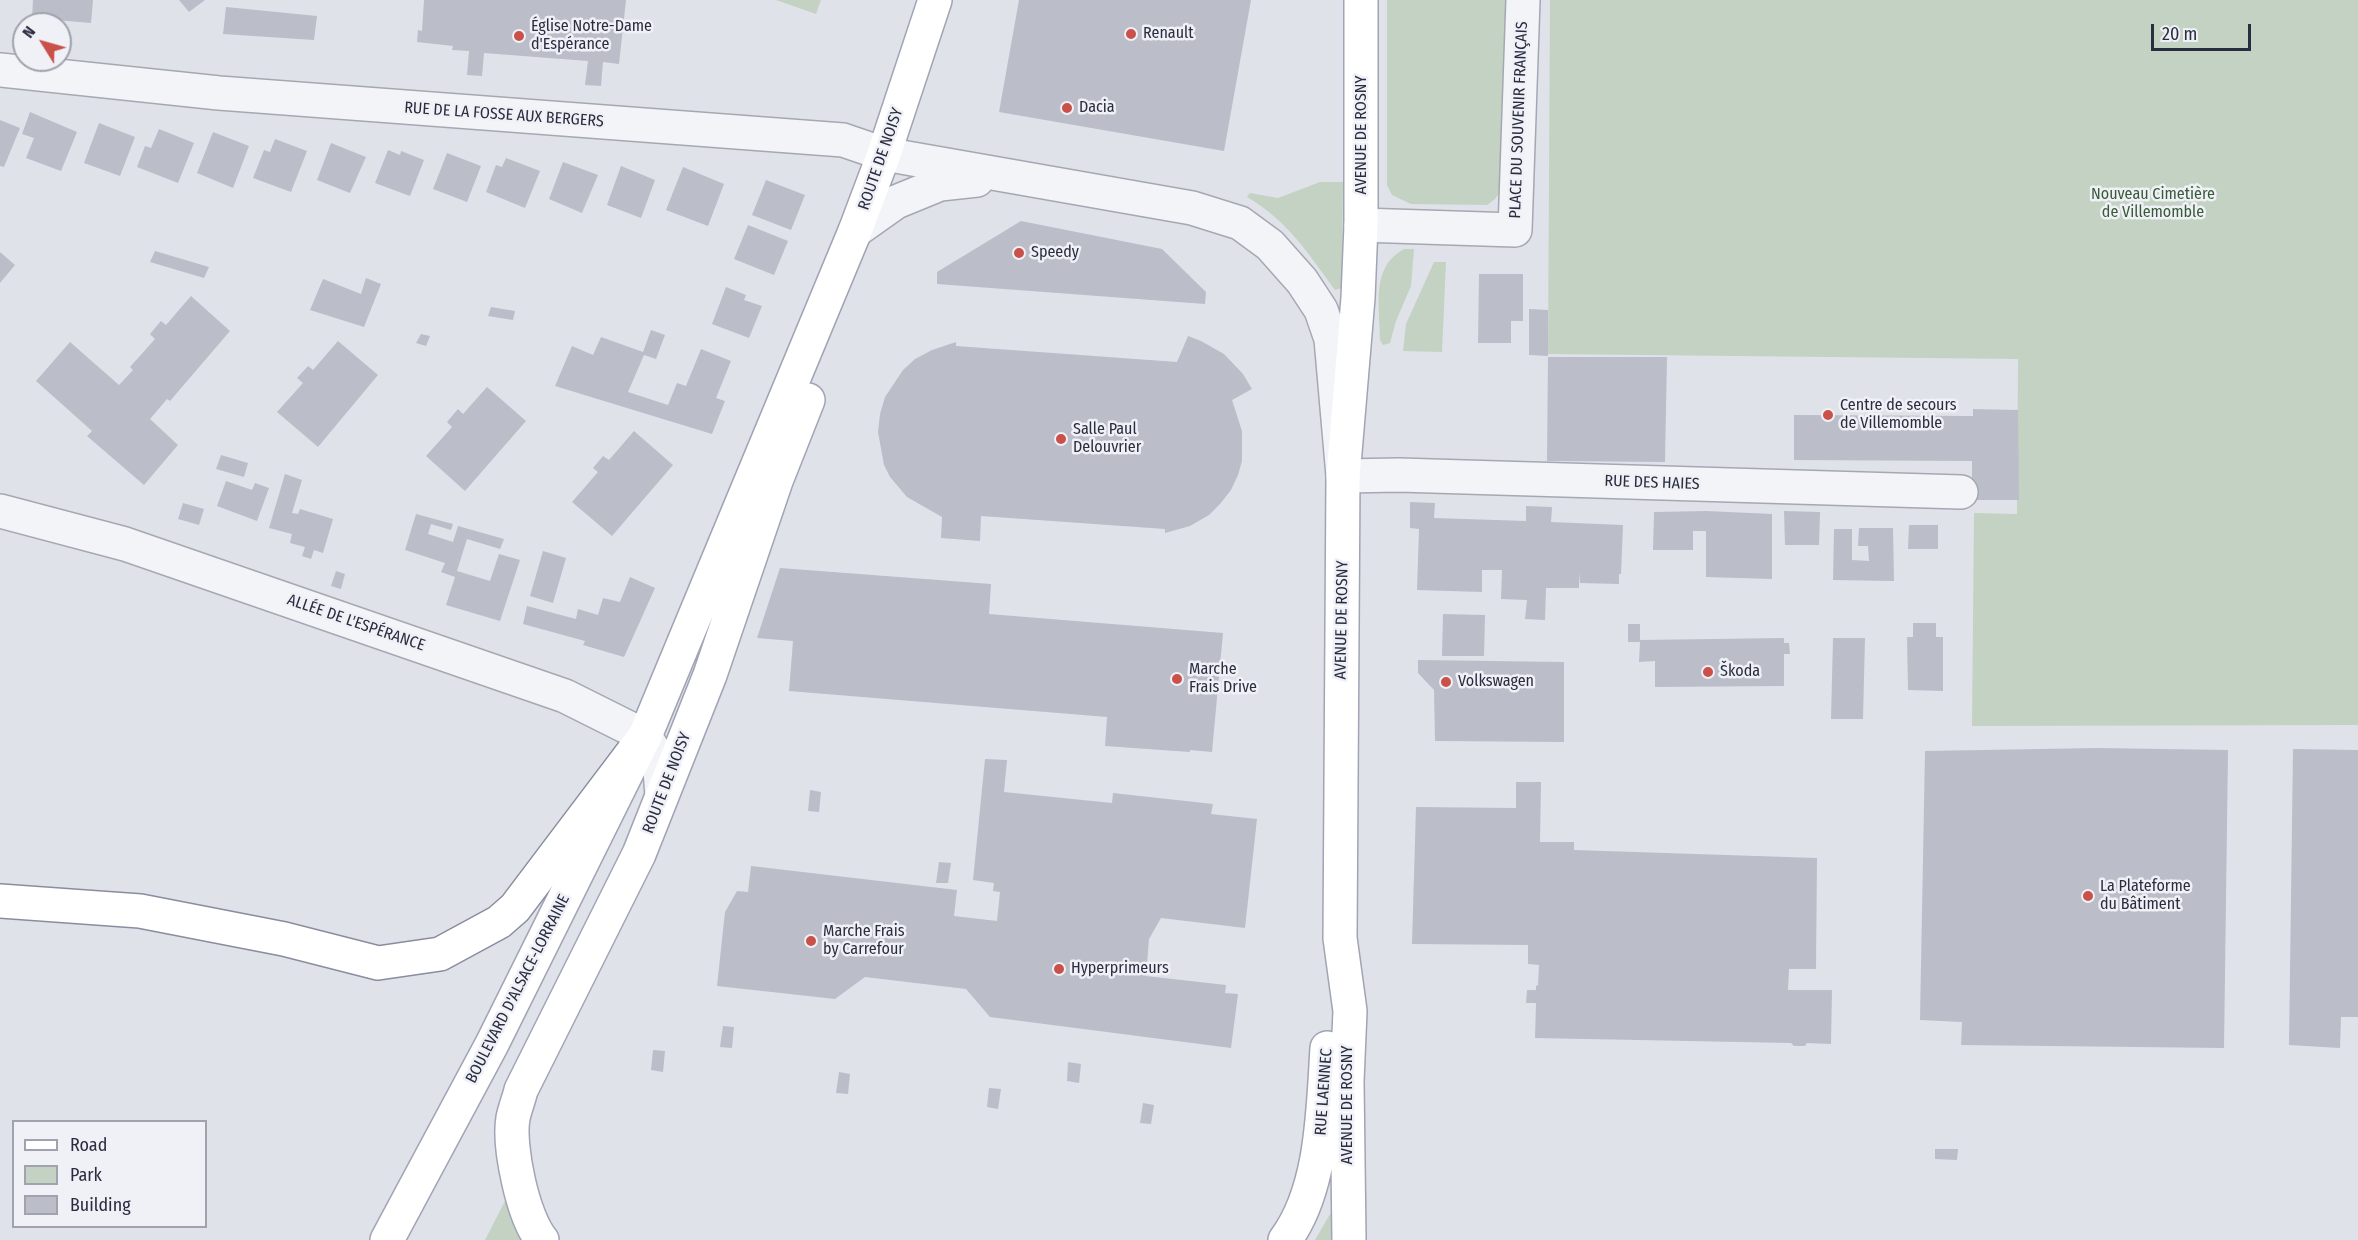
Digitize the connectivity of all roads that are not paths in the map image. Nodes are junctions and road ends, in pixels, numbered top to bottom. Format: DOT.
graph roads {
  1 [pos="935,0"];
  2 [pos="1361,0"];
  3 [pos="1523,0"];
  4 [pos="0,70"];
  5 [pos="884,154"];
  6 [pos="1005,176"];
  7 [pos="1361,225"];
  8 [pos="855,231"];
  9 [pos="819,315"];
  10 [pos="1343,476"];
  11 [pos="1961,492"];
  12 [pos="0,511"];
  13 [pos="645,736"];
  14 [pos="662,795"];
  15 [pos="0,901"];
  16 [pos="1340,938"];
  17 [pos="387,1240"];
  18 [pos="542,1240"];
  19 [pos="1285,1240"];
  20 [pos="1349,1240"];
  1 -- 5 [label="main road, ROUTE DE NOISY"];
  2 -- 7 [label="main road, AVENUE DE ROSNY"];
  3 -- 7 [label="street, PLACE DU SOUVENIR FRANÇAIS"];
  4 -- 5 [label="street, RUE DE LA FOSSE AUX BERGERS"];
  5 -- 6 [label="street, RUE DE LA FOSSE AUX BERGERS"];
  5 -- 8 [label="main road, ROUTE DE NOISY"];
  6 -- 8 [label="street, RUE DE LA FOSSE AUX BERGERS"];
  6 -- 10 [label="street, RUE DE LA FOSSE AUX BERGERS"];
  7 -- 10 [label="main road, AVENUE DE ROSNY"];
  8 -- 9 [label="main road, ROUTE DE NOISY"];
  9 -- 13 [label="main road, ROUTE DE NOISY"];
  9 -- 14 [label="main road, ROUTE DE NOISY"];
  10 -- 11 [label="street, RUE DES HAIES"];
  10 -- 16 [label="main road, AVENUE DE ROSNY"];
  12 -- 13 [label="street, ALLÉE DE L'ESPÉRANCE"];
  13 -- 14 [label="street"];
  13 -- 15 [label="main road"];
  13 -- 17 [label="main road, BOULEVARD D'ALSACE-LORRAINE"];
  14 -- 18 [label="main road, ROUTE DE NOISY"];
  16 -- 19 [label="main road, RUE LAENNEC"];
  16 -- 20 [label="main road, AVENUE DE ROSNY"];
}
